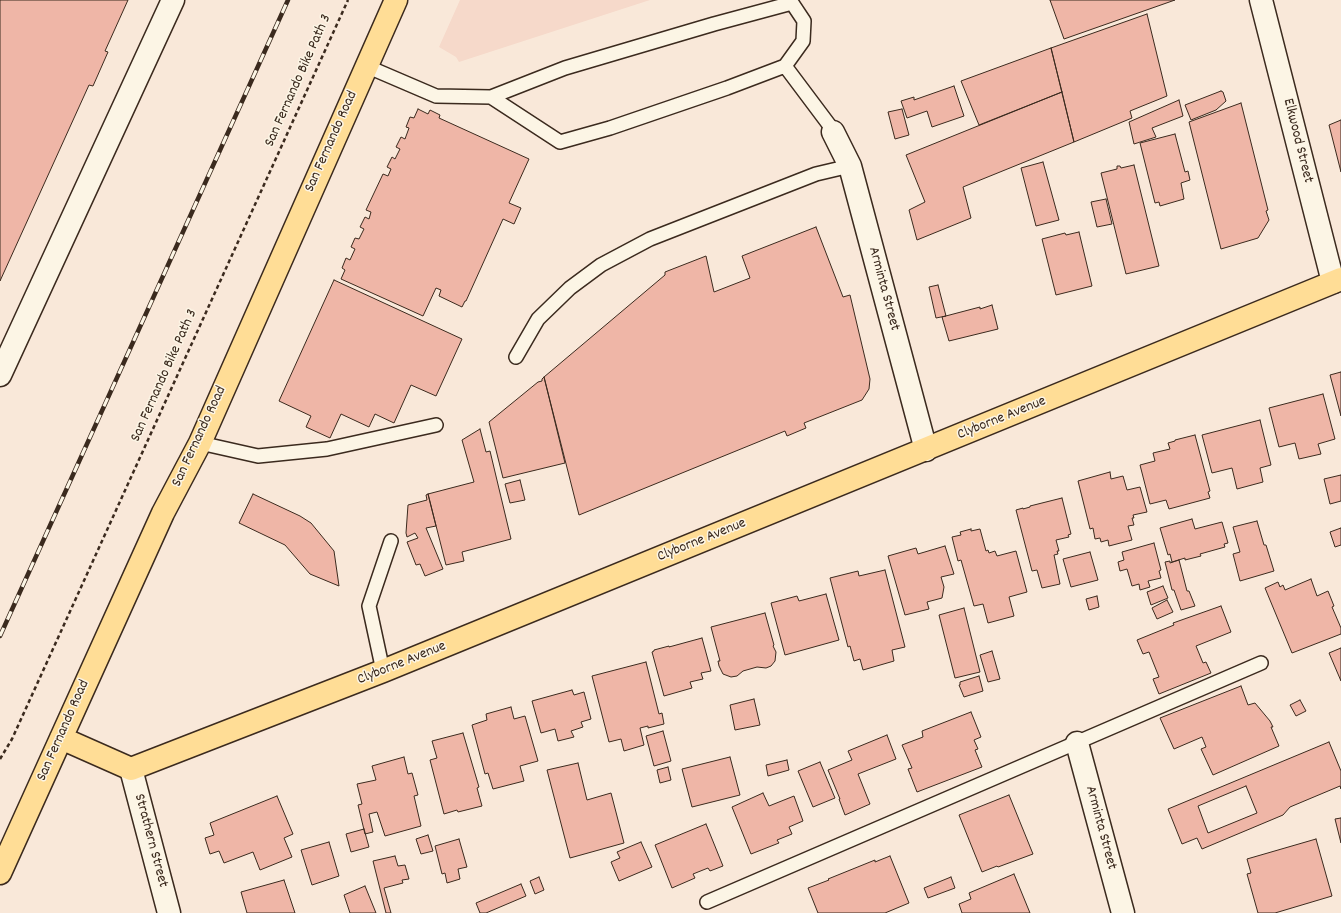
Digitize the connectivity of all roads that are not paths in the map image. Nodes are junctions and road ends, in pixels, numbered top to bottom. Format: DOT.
graph roads {
  1 [pos="172,0"];
  2 [pos="396,0"];
  3 [pos="1261,0"];
  4 [pos="366,66"];
  5 [pos="785,66"];
  6 [pos="491,97"];
  7 [pos="833,132"];
  8 [pos="850,166"];
  9 [pos="1337,281"];
  10 [pos="516,357"];
  11 [pos="0,375"];
  12 [pos="436,425"];
  13 [pos="200,443"];
  14 [pos="926,450"];
  15 [pos="391,541"];
  16 [pos="1261,663"];
  17 [pos="383,672"];
  18 [pos="61,738"];
  19 [pos="1077,743"];
  20 [pos="131,769"];
  21 [pos="0,872"];
  22 [pos="707,902"];
  23 [pos="169,913"];
  24 [pos="1123,913"];
  1 -- 11 [label="street"];
  2 -- 4 [label="main road, San Fernando Road"];
  3 -- 9 [label="street, Elkwood Street"];
  4 -- 6 [label="lane"];
  4 -- 13 [label="main road, San Fernando Road"];
  5 -- 6 [label="lane"];
  5 -- 6 [label="lane"];
  5 -- 7 [label="lane"];
  7 -- 8 [label="street, Arminta Street"];
  8 -- 10 [label="lane"];
  8 -- 14 [label="street, Arminta Street"];
  9 -- 14 [label="main road, Clyborne Avenue"];
  12 -- 13 [label="lane"];
  13 -- 18 [label="main road, San Fernando Road"];
  14 -- 17 [label="main road, Clyborne Avenue"];
  15 -- 17 [label="lane"];
  16 -- 19 [label="lane"];
  17 -- 20 [label="main road, Clyborne Avenue"];
  18 -- 20 [label="main road"];
  18 -- 21 [label="main road, San Fernando Road"];
  19 -- 22 [label="lane"];
  19 -- 24 [label="street, Arminta Street"];
  20 -- 23 [label="street, Strathern Street"];
}
